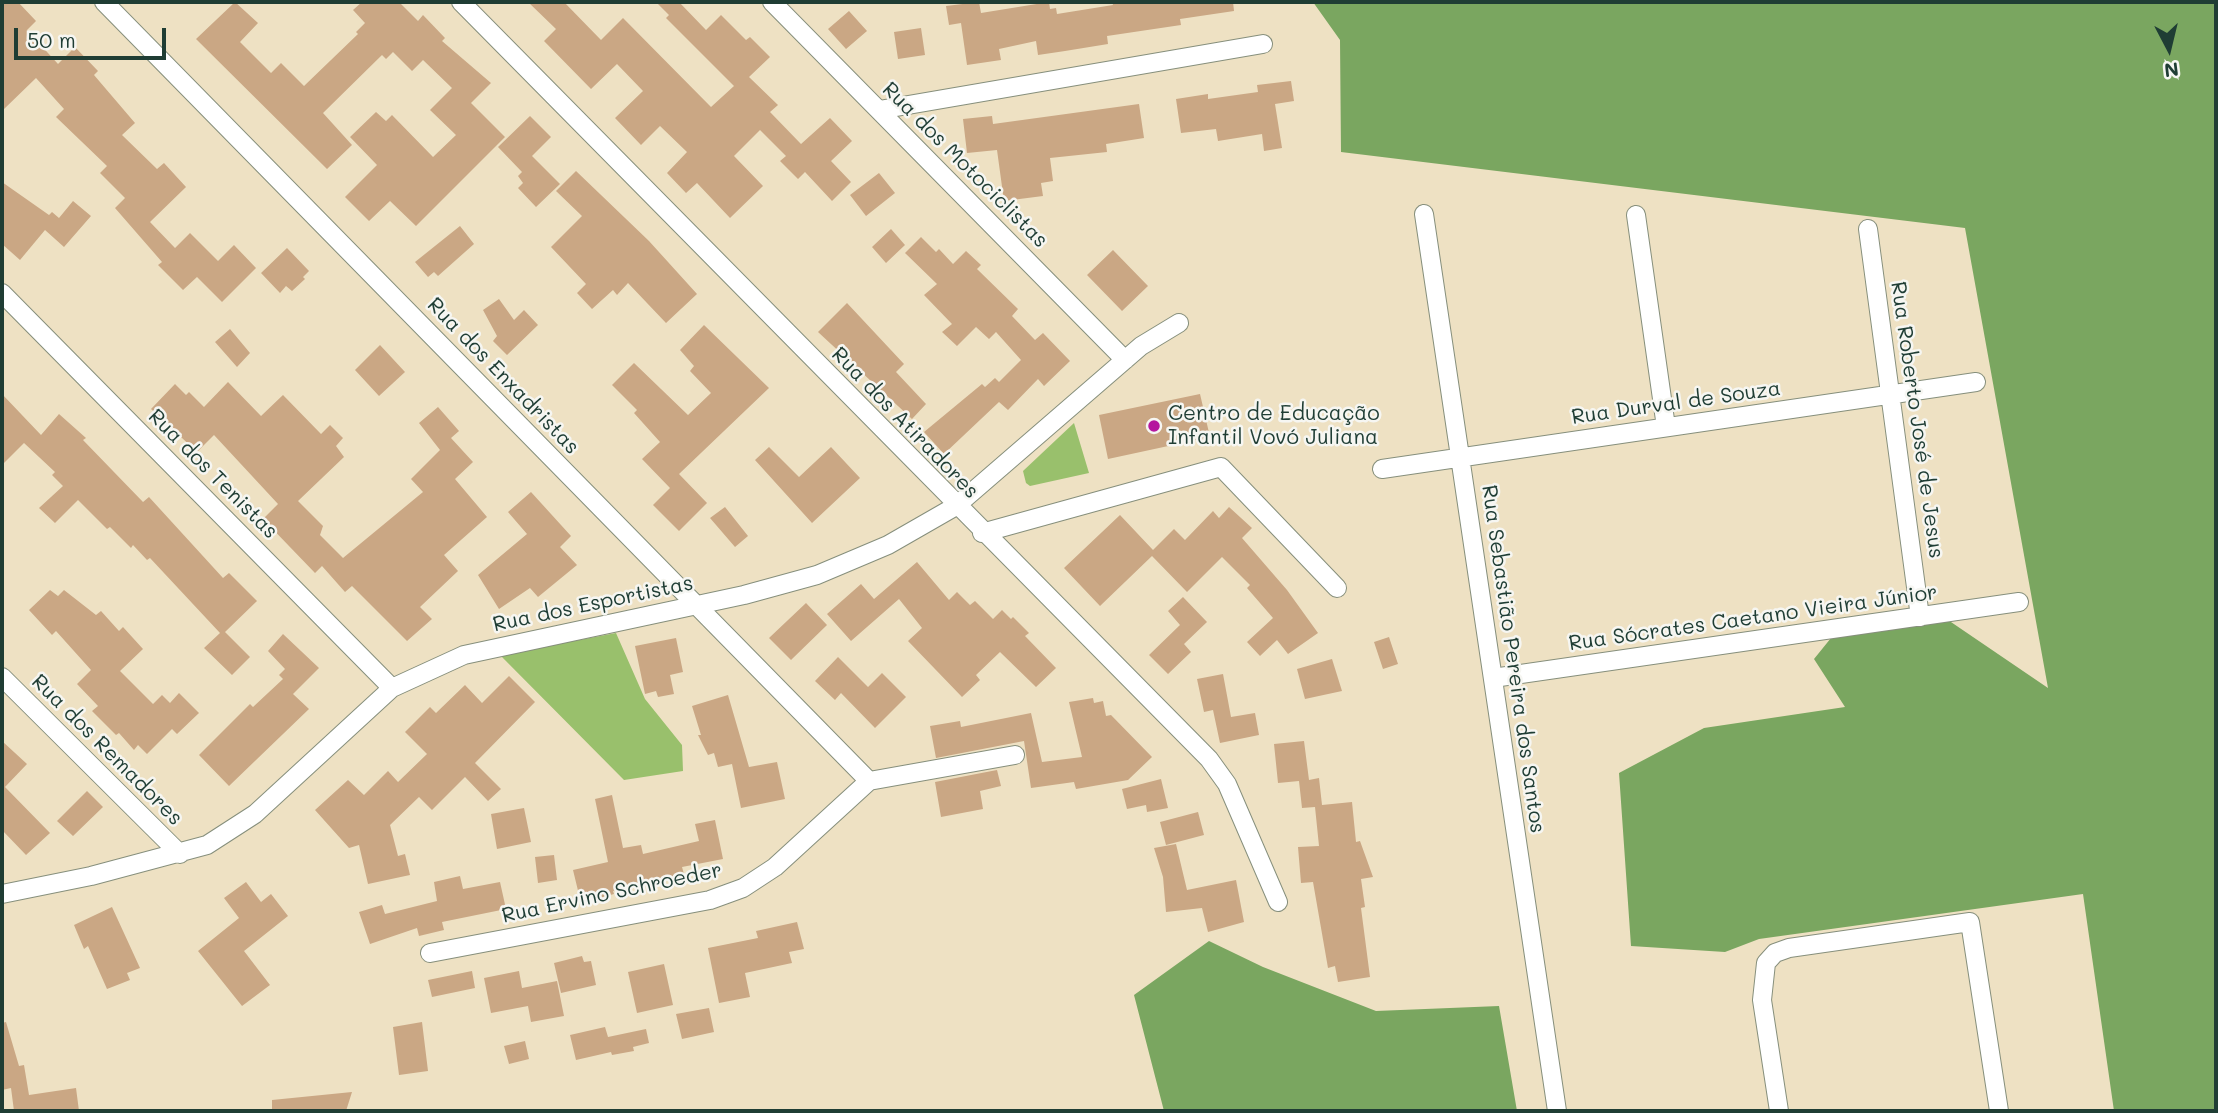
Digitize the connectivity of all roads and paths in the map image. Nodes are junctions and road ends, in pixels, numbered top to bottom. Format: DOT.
graph roads {
  1 [pos="461,2"];
  2 [pos="772,2"];
  3 [pos="112,5"];
  4 [pos="1263,44"];
  5 [pos="879,110"];
  6 [pos="1424,214"];
  7 [pos="1636,215"];
  8 [pos="1868,229"];
  9 [pos="2,293"];
  10 [pos="1179,323"];
  11 [pos="1125,360"];
  12 [pos="1976,382"];
  13 [pos="1891,394"];
  14 [pos="1666,427"];
  15 [pos="1460,457"];
  16 [pos="1382,469"];
  17 [pos="956,506"];
  18 [pos="982,533"];
  19 [pos="1337,588"];
  20 [pos="2019,602"];
  21 [pos="697,606"];
  22 [pos="1920,617"];
  23 [pos="2,677"];
  24 [pos="1493,678"];
  25 [pos="392,688"];
  26 [pos="1015,755"];
  27 [pos="869,781"];
  28 [pos="180,854"];
  29 [pos="2,894"];
  30 [pos="1278,902"];
  31 [pos="430,953"];
  32 [pos="1557,1111"];
  33 [pos="1779,1111"];
  34 [pos="1999,1111"];
  1 -- 17 [label="street, Rua dos Atiradores"];
  2 -- 5 [label="street, Rua dos Motociclistas"];
  3 -- 21 [label="street, Rua dos Enxadristas"];
  4 -- 5 [label="street"];
  5 -- 11 [label="street, Rua dos Motociclistas"];
  6 -- 15 [label="street, Rua Sebastião Pereira dos Santos"];
  7 -- 14 [label="street"];
  8 -- 13 [label="street, Rua Roberto José de Jesus"];
  9 -- 25 [label="street, Rua dos Tenistas"];
  10 -- 11 [label="street, Rua dos Esportistas"];
  11 -- 17 [label="street, Rua dos Esportistas"];
  12 -- 13 [label="street, Rua Durval de Souza"];
  13 -- 14 [label="street, Rua Durval de Souza"];
  13 -- 22 [label="street, Rua Roberto José de Jesus"];
  14 -- 15 [label="street, Rua Durval de Souza"];
  15 -- 16 [label="street, Rua Durval de Souza"];
  15 -- 24 [label="street, Rua Sebastião Pereira dos Santos"];
  17 -- 18 [label="street, Rua dos Atiradores"];
  17 -- 21 [label="street, Rua dos Esportistas"];
  18 -- 19 [label="street"];
  18 -- 30 [label="street, Rua dos Atiradores"];
  20 -- 22 [label="street, Rua Sócrates Caetano Vieira Júnior"];
  21 -- 25 [label="street, Rua dos Esportistas"];
  21 -- 27 [label="street, Rua dos Enxadristas"];
  22 -- 24 [label="street, Rua Sócrates Caetano Vieira Júnior"];
  23 -- 28 [label="street, Rua dos Remadores"];
  24 -- 32 [label="street, Rua Sebastião Pereira dos Santos"];
  25 -- 28 [label="street, Rua dos Esportistas"];
  26 -- 27 [label="street"];
  27 -- 31 [label="street, Rua Ervino Schroeder"];
  28 -- 29 [label="street, Rua dos Esportistas"];
  33 -- 34 [label="street"];
}
